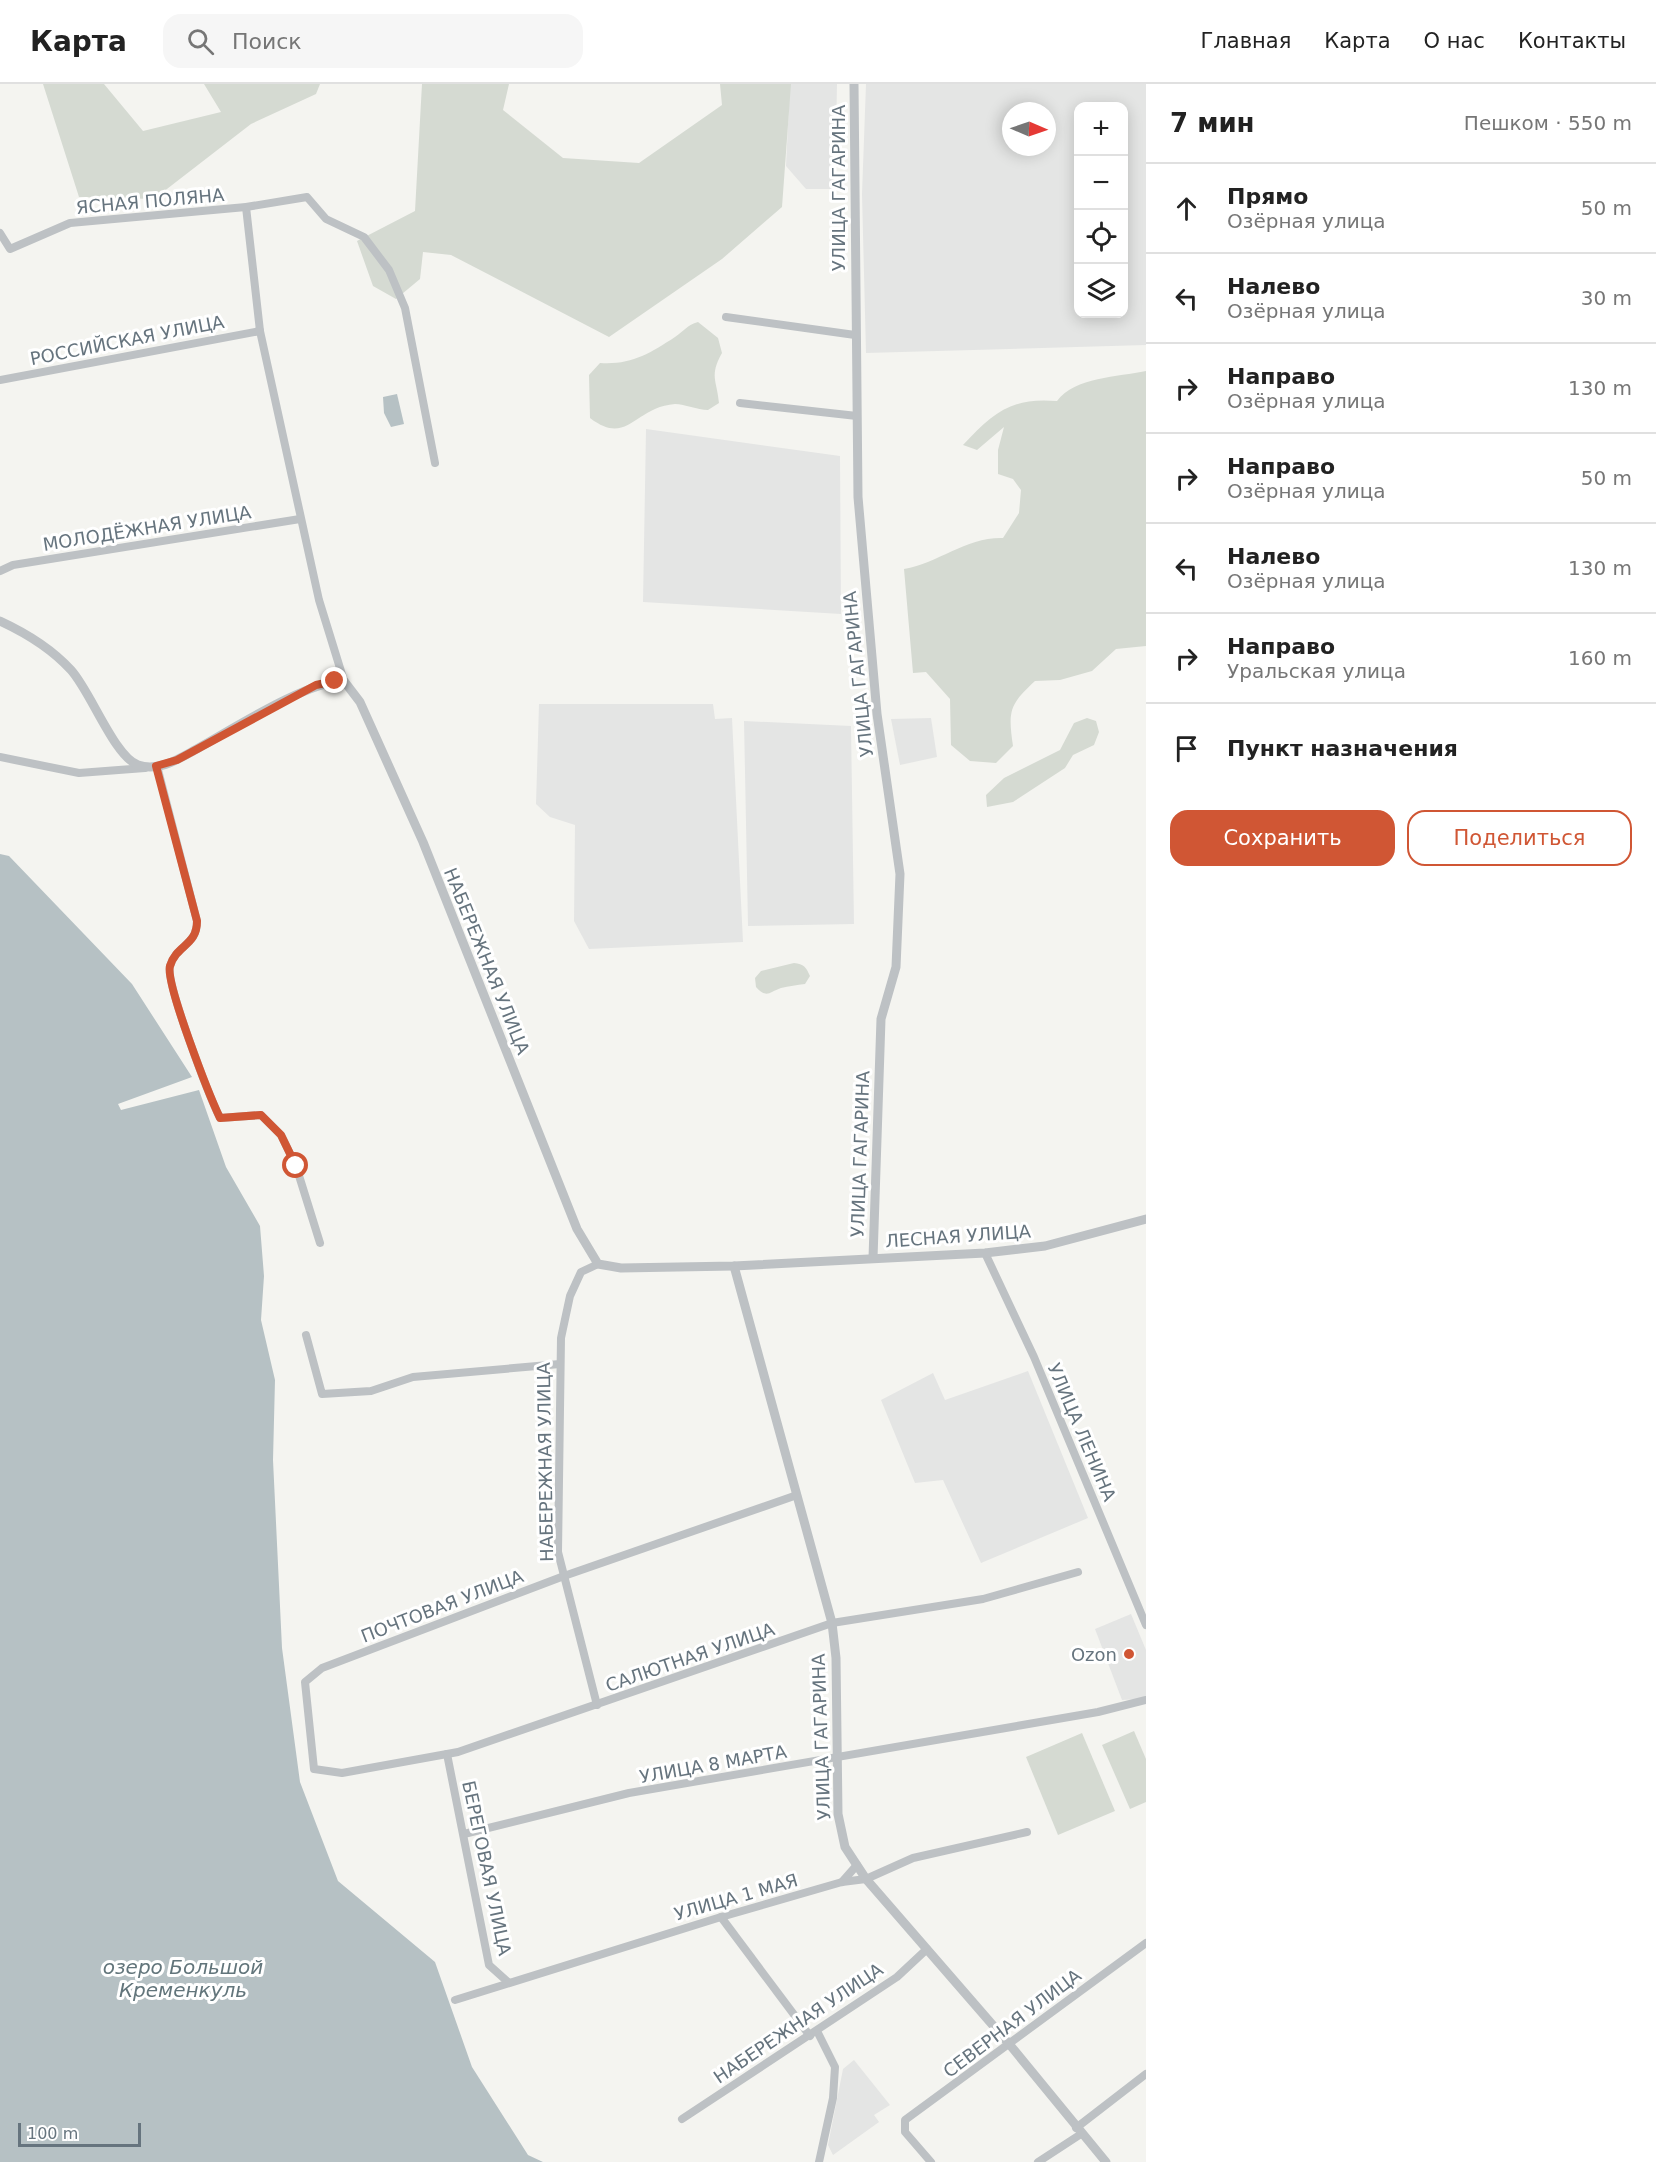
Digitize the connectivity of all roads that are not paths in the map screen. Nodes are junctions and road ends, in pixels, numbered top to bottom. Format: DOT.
graph roads {
  1 [pos="854,84"];
  2 [pos="246,207"];
  3 [pos="0,233"];
  4 [pos="726,317"];
  5 [pos="260,330"];
  6 [pos="855,335"];
  7 [pos="0,380"];
  8 [pos="740,402"];
  9 [pos="857,416"];
  10 [pos="435,463"];
  11 [pos="300,519"];
  12 [pos="0,572"];
  13 [pos="0,621"];
  14 [pos="340,681"];
  15 [pos="0,758"];
  16 [pos="153,767"];
  17 [pos="1146,1219"];
  18 [pos="320,1243"];
  19 [pos="986,1253"];
  20 [pos="873,1258"];
  21 [pos="598,1264"];
  22 [pos="734,1266"];
  23 [pos="306,1335"];
  24 [pos="560,1364"];
  25 [pos="797,1495"];
  26 [pos="1078,1572"];
  27 [pos="564,1576"];
  28 [pos="832,1623"];
  29 [pos="1146,1625"];
  30 [pos="1146,1700"];
  31 [pos="597,1705"];
  32 [pos="447,1754"];
  33 [pos="837,1757"];
  34 [pos="314,1769"];
  35 [pos="1027,1832"];
  36 [pos="464,1834"];
  37 [pos="857,1865"];
  38 [pos="866,1879"];
  39 [pos="842,1882"];
  40 [pos="722,1917"];
  41 [pos="1146,1943"];
  42 [pos="927,1949"];
  43 [pos="508,1982"];
  44 [pos="455,2000"];
  45 [pos="817,2031"];
  46 [pos="810,2036"];
  47 [pos="1010,2045"];
  48 [pos="1146,2074"];
  49 [pos="682,2119"];
  50 [pos="1078,2131"];
  51 [pos="819,2162"];
  52 [pos="931,2162"];
  53 [pos="1038,2162"];
  54 [pos="1106,2162"];
  1 -- 6 [label="street, УЛИЦА ГАГАРИНА"];
  2 -- 3 [label="street, ЯСНАЯ ПОЛЯНА"];
  2 -- 5 [label="street"];
  2 -- 10 [label="street"];
  4 -- 6 [label="street"];
  5 -- 7 [label="street, РОССИЙСКАЯ УЛИЦА"];
  5 -- 11 [label="street"];
  6 -- 9 [label="street, УЛИЦА ГАГАРИНА"];
  8 -- 9 [label="street"];
  9 -- 20 [label="street, УЛИЦА ГАГАРИНА"];
  11 -- 12 [label="street, МОЛОДЁЖНАЯ УЛИЦА"];
  11 -- 14 [label="street"];
  13 -- 16 [label="street"];
  14 -- 16 [label="street"];
  14 -- 21 [label="street, НАБЕРЕЖНАЯ УЛИЦА"];
  15 -- 16 [label="street"];
  16 -- 18 [label="street"];
  17 -- 19 [label="street, ЛЕСНАЯ УЛИЦА"];
  19 -- 20 [label="street, ЛЕСНАЯ УЛИЦА"];
  19 -- 29 [label="street, УЛИЦА ЛЕНИНА"];
  20 -- 22 [label="street, ЛЕСНАЯ УЛИЦА"];
  21 -- 22 [label="street"];
  21 -- 24 [label="street, НАБЕРЕЖНАЯ УЛИЦА"];
  22 -- 25 [label="street, УЛИЦА ГАГАРИНА"];
  23 -- 24 [label="street"];
  24 -- 27 [label="street, НАБЕРЕЖНАЯ УЛИЦА"];
  25 -- 27 [label="street, ПОЧТОВАЯ УЛИЦА"];
  25 -- 28 [label="street, УЛИЦА ГАГАРИНА"];
  26 -- 28 [label="street, САЛЮТНАЯ УЛИЦА"];
  27 -- 31 [label="street, НАБЕРЕЖНАЯ УЛИЦА"];
  27 -- 34 [label="street, ПОЧТОВАЯ УЛИЦА"];
  28 -- 31 [label="street, САЛЮТНАЯ УЛИЦА"];
  28 -- 33 [label="street, УЛИЦА ГАГАРИНА"];
  30 -- 33 [label="street, УЛИЦА 8 МАРТА"];
  31 -- 32 [label="street, САЛЮТНАЯ УЛИЦА"];
  32 -- 34 [label="street, САЛЮТНАЯ УЛИЦА"];
  32 -- 36 [label="street, БЕРЕГОВАЯ УЛИЦА"];
  33 -- 36 [label="street, УЛИЦА 8 МАРТА"];
  33 -- 37 [label="street, УЛИЦА ГАГАРИНА"];
  35 -- 38 [label="street, УЛИЦА 1 МАЯ"];
  36 -- 43 [label="street, БЕРЕГОВАЯ УЛИЦА"];
  37 -- 38 [label="street, УЛИЦА ГАГАРИНА"];
  37 -- 39 [label="street"];
  38 -- 39 [label="street, УЛИЦА 1 МАЯ"];
  38 -- 42 [label="street, УЛИЦА ГАГАРИНА"];
  39 -- 40 [label="street, УЛИЦА 1 МАЯ"];
  40 -- 43 [label="street, УЛИЦА 1 МАЯ"];
  40 -- 46 [label="street"];
  41 -- 47 [label="street, СЕВЕРНАЯ УЛИЦА"];
  42 -- 45 [label="street, НАБЕРЕЖНАЯ УЛИЦА"];
  42 -- 47 [label="street, УЛИЦА ГАГАРИНА"];
  43 -- 44 [label="street, УЛИЦА 1 МАЯ"];
  45 -- 46 [label="street, НАБЕРЕЖНАЯ УЛИЦА"];
  45 -- 51 [label="street"];
  46 -- 49 [label="street, НАБЕРЕЖНАЯ УЛИЦА"];
  47 -- 50 [label="street, УЛИЦА ГАГАРИНА"];
  47 -- 52 [label="street, СЕВЕРНАЯ УЛИЦА"];
  48 -- 50 [label="street"];
  50 -- 53 [label="street"];
  50 -- 54 [label="street, УЛИЦА ГАГАРИНА"];
}
